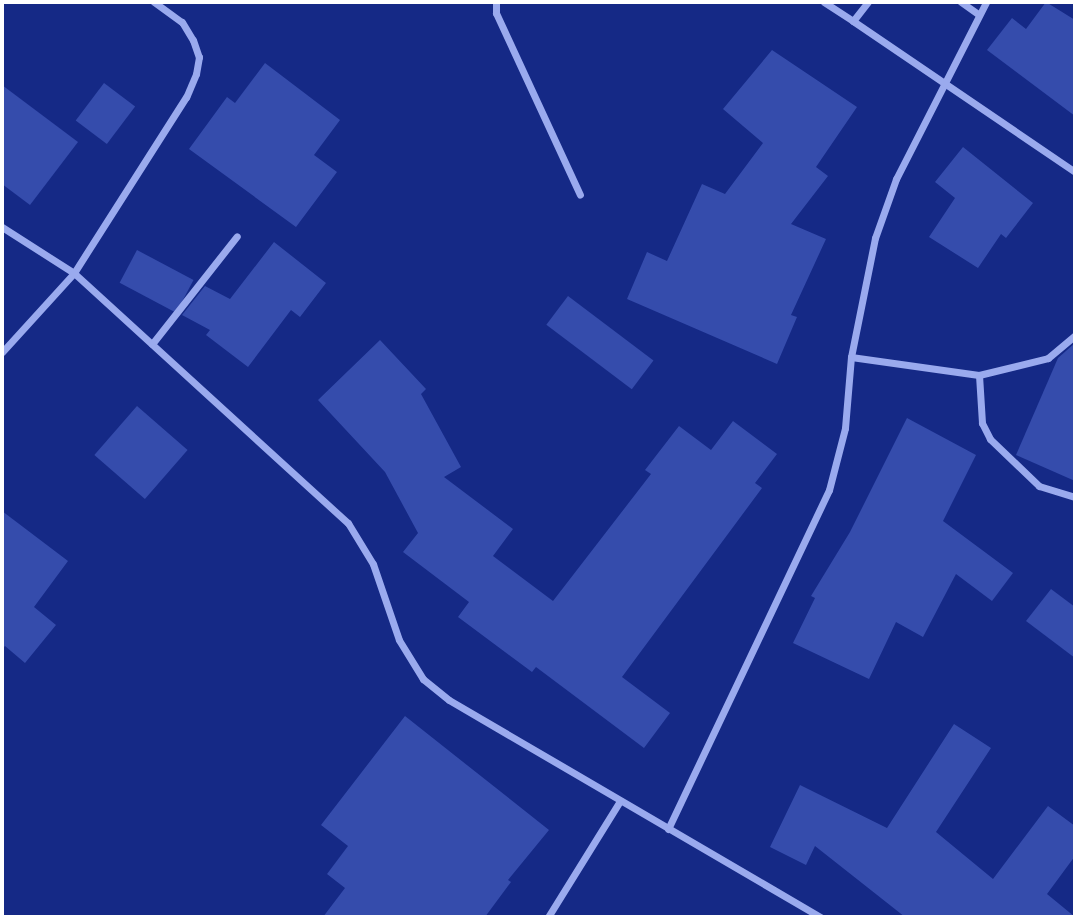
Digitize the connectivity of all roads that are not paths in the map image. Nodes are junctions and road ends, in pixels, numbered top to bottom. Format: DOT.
graph roads {
  1 [pos="155,2"];
  2 [pos="496,2"];
  3 [pos="824,2"];
  4 [pos="868,2"];
  5 [pos="961,2"];
  6 [pos="986,2"];
  7 [pos="978,14"];
  8 [pos="853,21"];
  9 [pos="945,86"];
  10 [pos="1075,172"];
  11 [pos="580,195"];
  12 [pos="2,227"];
  13 [pos="237,236"];
  14 [pos="74,273"];
  15 [pos="1075,335"];
  16 [pos="152,344"];
  17 [pos="2,352"];
  18 [pos="851,356"];
  19 [pos="979,375"];
  20 [pos="1075,497"];
  21 [pos="620,802"];
  22 [pos="668,829"];
  23 [pos="548,917"];
  24 [pos="821,917"];
  1 -- 14 [label="street"];
  2 -- 11 [label="street"];
  3 -- 8 [label="street"];
  4 -- 8 [label="street"];
  5 -- 7 [label="street"];
  6 -- 7 [label="street"];
  7 -- 9 [label="street"];
  8 -- 9 [label="street"];
  9 -- 10 [label="street"];
  9 -- 18 [label="street"];
  12 -- 14 [label="street"];
  13 -- 16 [label="street"];
  14 -- 16 [label="street"];
  14 -- 17 [label="street"];
  15 -- 19 [label="street"];
  16 -- 21 [label="street"];
  18 -- 19 [label="street"];
  18 -- 22 [label="street"];
  19 -- 20 [label="street"];
  21 -- 22 [label="street"];
  21 -- 23 [label="street"];
  22 -- 24 [label="street"];
}
